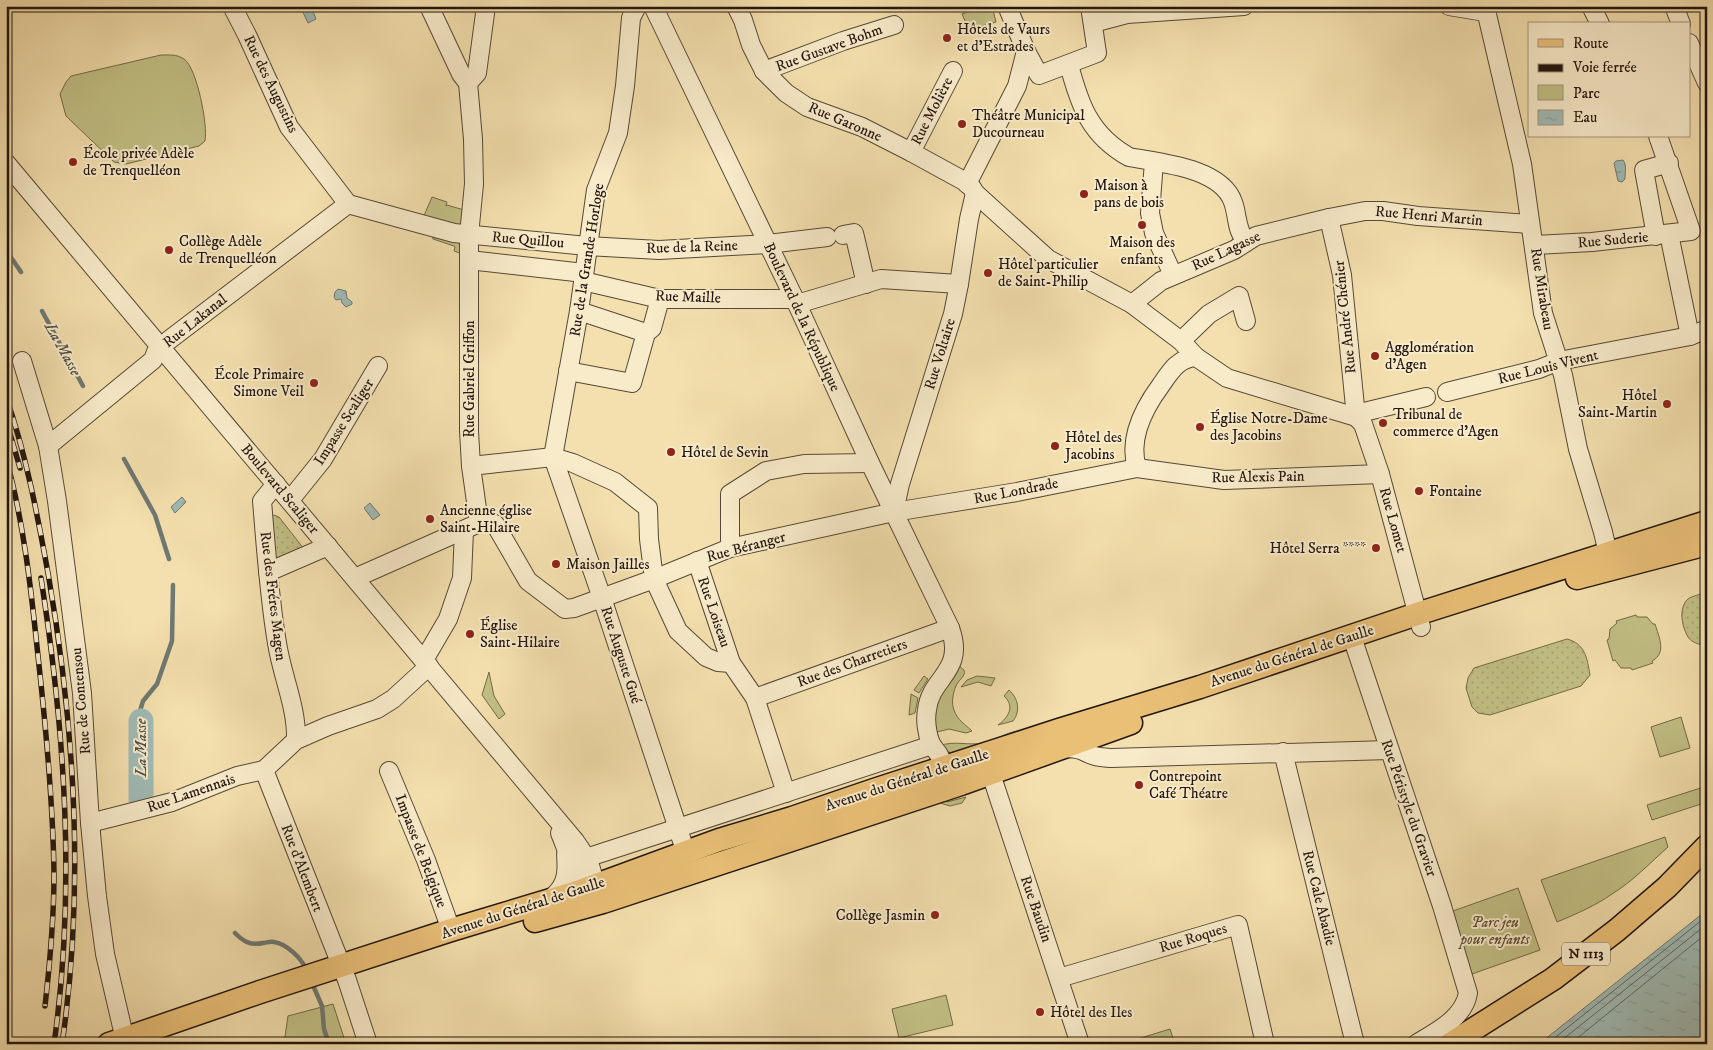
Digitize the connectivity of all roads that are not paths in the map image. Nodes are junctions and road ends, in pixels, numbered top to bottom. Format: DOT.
graph roads {
  1 [pos="232,6"];
  2 [pos="429,6"];
  3 [pos="486,6"];
  4 [pos="637,6"];
  5 [pos="653,6"];
  6 [pos="736,6"];
  7 [pos="1007,6"];
  8 [pos="1244,6"];
  9 [pos="1449,6"];
  10 [pos="1591,6"];
  11 [pos="1674,6"];
  12 [pos="1225,7"];
  13 [pos="1172,9"];
  14 [pos="1485,9"];
  15 [pos="1091,14"];
  16 [pos="1599,22"];
  17 [pos="1680,22"];
  18 [pos="894,25"];
  19 [pos="1690,45"];
  20 [pos="1026,51"];
  21 [pos="1069,65"];
  22 [pos="764,71"];
  23 [pos="953,71"];
  24 [pos="1039,76"];
  25 [pos="468,83"];
  26 [pos="1707,84"];
  27 [pos="1017,86"];
  28 [pos="1659,138"];
  29 [pos="912,152"];
  30 [pos="1154,162"];
  31 [pos="6,163"];
  32 [pos="1669,163"];
  33 [pos="971,188"];
  34 [pos="348,204"];
  35 [pos="1329,218"];
  36 [pos="1530,224"];
  37 [pos="469,235"];
  38 [pos="1663,235"];
  39 [pos="1247,241"];
  40 [pos="768,244"];
  41 [pos="1535,245"];
  42 [pos="587,246"];
  43 [pos="469,260"];
  44 [pos="1173,275"];
  45 [pos="583,277"];
  46 [pos="866,284"];
  47 [pos="960,284"];
  48 [pos="660,299"];
  49 [pos="796,301"];
  50 [pos="1132,304"];
  51 [pos="579,311"];
  52 [pos="1246,321"];
  53 [pos="1707,329"];
  54 [pos="646,333"];
  55 [pos="1690,336"];
  56 [pos="1181,341"];
  57 [pos="160,348"];
  58 [pos="1196,357"];
  59 [pos="22,361"];
  60 [pos="1559,361"];
  61 [pos="378,366"];
  62 [pos="568,371"];
  63 [pos="1447,392"];
  64 [pos="1426,397"];
  65 [pos="1356,417"];
  66 [pos="48,446"];
  67 [pos="553,457"];
  68 [pos="870,463"];
  69 [pos="471,466"];
  70 [pos="1137,468"];
  71 [pos="1380,474"];
  72 [pos="276,484"];
  73 [pos="290,500"];
  74 [pos="894,512"];
  75 [pos="1707,522"];
  76 [pos="471,526"];
  77 [pos="1707,544"];
  78 [pos="328,546"];
  79 [pos="730,548"];
  80 [pos="697,561"];
  81 [pos="1610,561"];
  82 [pos="268,572"];
  83 [pos="355,578"];
  84 [pos="654,579"];
  85 [pos="602,598"];
  86 [pos="1419,621"];
  87 [pos="950,628"];
  88 [pos="1353,643"];
  89 [pos="427,663"];
  90 [pos="731,663"];
  91 [pos="755,698"];
  92 [pos="296,740"];
  93 [pos="932,745"];
  94 [pos="1061,748"];
  95 [pos="1390,750"];
  96 [pos="1282,752"];
  97 [pos="991,763"];
  98 [pos="944,768"];
  99 [pos="264,770"];
  100 [pos="389,771"];
  101 [pos="786,793"];
  102 [pos="552,815"];
  103 [pos="854,818"];
  104 [pos="90,824"];
  105 [pos="678,829"];
  106 [pos="566,846"];
  107 [pos="1707,846"];
  108 [pos="686,854"];
  109 [pos="595,882"];
  110 [pos="549,909"];
  111 [pos="451,930"];
  112 [pos="342,977"];
  113 [pos="1059,978"];
  114 [pos="300,987"];
  115 [pos="120,1042"];
  116 [pos="153,1044"];
  117 [pos="368,1044"];
  118 [pos="1080,1044"];
  119 [pos="1265,1044"];
  120 [pos="1354,1044"];
  121 [pos="1416,1044"];
  122 [pos="1450,1044"];
  1 -- 34 [label="street, Rue des Augustins"];
  2 -- 25 [label="street"];
  3 -- 25 [label="street"];
  4 -- 42 [label="street, Rue de la Grande Horloge"];
  5 -- 40 [label="street, Boulevard de la République"];
  6 -- 22 [label="street, Rue Garonne"];
  7 -- 20 [label="street"];
  8 -- 12 [label="street"];
  9 -- 14 [label="street"];
  10 -- 16 [label="street"];
  11 -- 17 [label="street"];
  12 -- 13 [label="street"];
  13 -- 15 [label="street"];
  14 -- 36 [label="street, Rue Mirabeau"];
  15 -- 21 [label="street"];
  18 -- 22 [label="street, Rue Gustave Bohm"];
  19 -- 26 [label="street"];
  20 -- 24 [label="street"];
  20 -- 27 [label="street, Rue Voltaire"];
  21 -- 24 [label="street"];
  21 -- 30 [label="street"];
  22 -- 29 [label="street, Rue Garonne"];
  23 -- 29 [label="street, Rue Molière"];
  24 -- 27 [label="street"];
  25 -- 37 [label="street, Rue Gabriel Griffon"];
  27 -- 33 [label="street, Rue Voltaire"];
  28 -- 32 [label="street"];
  29 -- 33 [label="street, Rue Garonne"];
  30 -- 39 [label="street"];
  30 -- 44 [label="street"];
  31 -- 57 [label="street, Boulevard Scaliger"];
  32 -- 38 [label="street"];
  32 -- 38 [label="street, Rue Suderie"];
  33 -- 47 [label="street, Rue Voltaire"];
  33 -- 50 [label="street, Rue Garonne"];
  34 -- 37 [label="street"];
  34 -- 57 [label="street, Rue Lakanal"];
  35 -- 36 [label="street, Rue Henri Martin"];
  35 -- 39 [label="street, Rue Lagasse"];
  35 -- 65 [label="street, Rue André Chénier"];
  36 -- 41 [label="street, Rue Mirabeau"];
  37 -- 42 [label="street, Rue Quillou"];
  37 -- 43 [label="street, Rue Gabriel Griffon"];
  38 -- 41 [label="street, Rue Suderie"];
  38 -- 55 [label="street"];
  39 -- 44 [label="street, Rue Lagasse"];
  40 -- 42 [label="street, Rue de la Reine"];
  40 -- 46 [label="street, Rue de la Reine"];
  40 -- 49 [label="street, Boulevard de la République"];
  41 -- 60 [label="street, Rue Mirabeau"];
  42 -- 45 [label="street, Rue de la Grande Horloge"];
  43 -- 45 [label="street, Rue Maille"];
  43 -- 69 [label="street, Rue Gabriel Griffon"];
  44 -- 50 [label="street, Rue Lagasse"];
  45 -- 48 [label="street, Rue Maille"];
  45 -- 51 [label="street, Rue de la Grande Horloge"];
  46 -- 47 [label="street, Rue Maille"];
  46 -- 49 [label="street, Rue Maille"];
  47 -- 74 [label="street, Rue Voltaire"];
  48 -- 49 [label="street, Rue Maille"];
  48 -- 54 [label="street"];
  49 -- 68 [label="street, Boulevard de la République"];
  50 -- 56 [label="street, Rue Garonne"];
  51 -- 54 [label="street"];
  51 -- 62 [label="street, Rue de la Grande Horloge"];
  52 -- 56 [label="street"];
  53 -- 55 [label="street, Rue Louis Vivent"];
  54 -- 62 [label="street"];
  55 -- 60 [label="street, Rue Louis Vivent"];
  56 -- 58 [label="street, Rue Garonne"];
  57 -- 66 [label="street, Rue Lakanal"];
  57 -- 72 [label="street, Boulevard Scaliger"];
  58 -- 65 [label="street, Rue Garonne"];
  58 -- 70 [label="street"];
  59 -- 66 [label="street, Rue de Contensou"];
  60 -- 63 [label="street, Rue Louis Vivent"];
  60 -- 81 [label="street, Rue Mirabeau"];
  61 -- 73 [label="street, Impasse Scaliger"];
  62 -- 67 [label="street, Rue de la Grande Horloge"];
  64 -- 65 [label="street"];
  65 -- 71 [label="street, Rue Lomet"];
  66 -- 104 [label="street, Rue de Contensou"];
  67 -- 69 [label="street"];
  67 -- 84 [label="street"];
  67 -- 85 [label="street, Rue Auguste Gué"];
  68 -- 74 [label="street, Boulevard de la République"];
  68 -- 79 [label="street"];
  69 -- 76 [label="street, Rue Gabriel Griffon"];
  70 -- 71 [label="street, Rue Alexis Pain"];
  70 -- 74 [label="street, Rue Londrade"];
  71 -- 86 [label="street, Rue Lomet"];
  72 -- 73 [label="street, Boulevard Scaliger"];
  72 -- 82 [label="street, Rue des Fréres Magen"];
  73 -- 78 [label="street, Boulevard Scaliger"];
  74 -- 79 [label="street, Rue Béranger"];
  74 -- 87 [label="street, Boulevard de la République"];
  75 -- 81 [label="main road, Avenue du Général de Gaulle"];
  76 -- 83 [label="street"];
  76 -- 85 [label="street, Rue Béranger"];
  76 -- 89 [label="street"];
  77 -- 81 [label="main road, Avenue du Général de Gaulle"];
  78 -- 82 [label="street"];
  78 -- 83 [label="street, Boulevard Scaliger"];
  79 -- 80 [label="street, Rue Béranger"];
  80 -- 84 [label="street, Rue Béranger"];
  80 -- 90 [label="street, Rue Loiseau"];
  81 -- 86 [label="main road, Avenue du Général de Gaulle"];
  82 -- 92 [label="street, Rue des Fréres Magen"];
  83 -- 89 [label="street, Boulevard Scaliger"];
  84 -- 85 [label="street, Rue Béranger"];
  84 -- 90 [label="street"];
  85 -- 105 [label="street, Rue Auguste Gué"];
  86 -- 88 [label="main road, Avenue du Général de Gaulle"];
  87 -- 91 [label="street, Rue des Charretiers"];
  87 -- 93 [label="street, Boulevard de la République"];
  88 -- 94 [label="main road, Avenue du Général de Gaulle"];
  88 -- 95 [label="street, Rue Péristyle du Gravier"];
  88 -- 97 [label="main road, Avenue du Général de Gaulle"];
  89 -- 92 [label="street"];
  89 -- 102 [label="street, Boulevard Scaliger"];
  90 -- 91 [label="street, Rue Loiseau"];
  91 -- 101 [label="street, Rue Loiseau"];
  92 -- 99 [label="street"];
  93 -- 98 [label="street, Boulevard de la République"];
  93 -- 101 [label="street, Avenue du Général de Gaulle"];
  94 -- 96 [label="street"];
  94 -- 97 [label="main road, Avenue du Général de Gaulle"];
  95 -- 96 [label="street"];
  95 -- 121 [label="street, Rue Péristyle du Gravier"];
  96 -- 120 [label="street, Rue Cale Abadie"];
  97 -- 98 [label="main road, Avenue du Général de Gaulle"];
  97 -- 103 [label="main road, Avenue du Général de Gaulle"];
  97 -- 113 [label="street, Rue Baudin"];
  98 -- 103 [label="street"];
  98 -- 108 [label="main road, Avenue du Général de Gaulle"];
  99 -- 104 [label="street, Rue Lamennais"];
  99 -- 112 [label="street, Rue d'Alembert"];
  100 -- 111 [label="street, Impasse de Belgique"];
  101 -- 105 [label="street, Avenue du Général de Gaulle"];
  102 -- 106 [label="street, Boulevard Scaliger"];
  102 -- 109 [label="street, Boulevard Scaliger"];
  103 -- 109 [label="main road, Avenue du Général de Gaulle"];
  104 -- 115 [label="street, Rue de Contensou"];
  105 -- 108 [label="street, Rue Auguste Gué"];
  105 -- 109 [label="street, Avenue du Général de Gaulle"];
  106 -- 109 [label="street, Boulevard Scaliger"];
  106 -- 110 [label="street"];
  107 -- 122 [label="main road, N 1113"];
  108 -- 109 [label="main road, Avenue du Général de Gaulle"];
  109 -- 110 [label="main road, Avenue du Général de Gaulle"];
  110 -- 111 [label="main road, Avenue du Général de Gaulle"];
  110 -- 112 [label="main road, Avenue du Général de Gaulle"];
  111 -- 112 [label="main road, Avenue du Général de Gaulle"];
  112 -- 114 [label="main road, Avenue du Général de Gaulle"];
  112 -- 117 [label="street, Rue d'Alembert"];
  113 -- 118 [label="street, Rue Baudin"];
  113 -- 119 [label="street, Rue Roques"];
  114 -- 115 [label="main road, Avenue du Général de Gaulle"];
  114 -- 116 [label="main road, Avenue du Général de Gaulle"];
}
